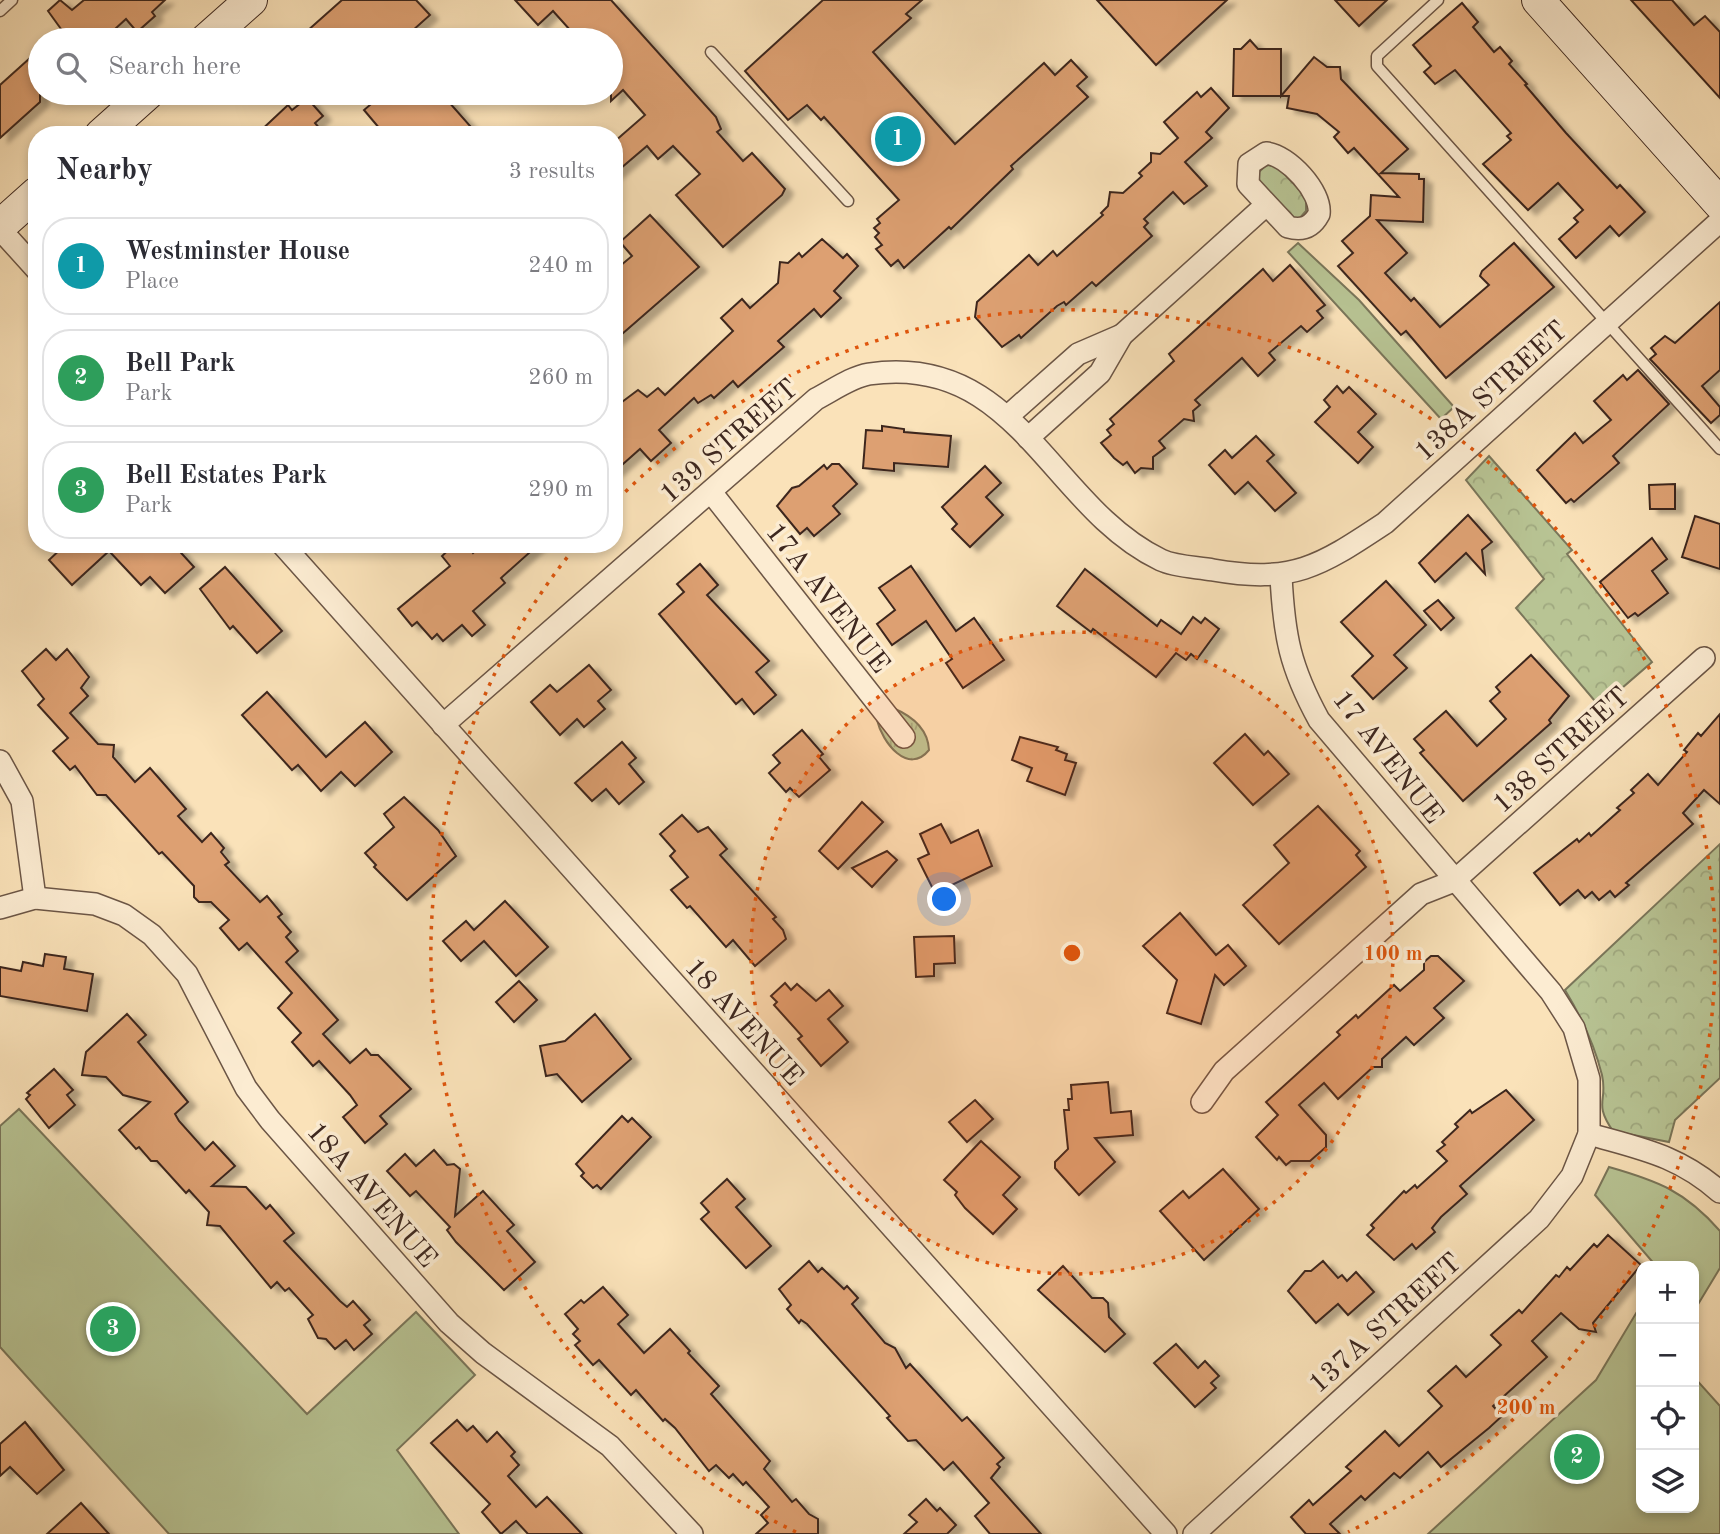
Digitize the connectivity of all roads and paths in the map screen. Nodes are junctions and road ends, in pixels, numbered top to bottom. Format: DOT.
graph roads {
  1 [pos="12,0"];
  2 [pos="251,0"];
  3 [pos="1438,0"];
  4 [pos="1538,0"];
  5 [pos="0,10"];
  6 [pos="220,28"];
  7 [pos="711,52"];
  8 [pos="135,105"];
  9 [pos="111,126"];
  10 [pos="28,200"];
  11 [pos="848,201"];
  12 [pos="1720,204"];
  13 [pos="1266,205"];
  14 [pos="2,221"];
  15 [pos="1720,221"];
  16 [pos="28,257"];
  17 [pos="1607,322"];
  18 [pos="1122,335"];
  19 [pos="1008,416"];
  20 [pos="1028,438"];
  21 [pos="1720,449"];
  22 [pos="710,492"];
  23 [pos="290,553"];
  24 [pos="1281,576"];
  25 [pos="1704,658"];
  26 [pos="443,725"];
  27 [pos="904,737"];
  28 [pos="0,761"];
  29 [pos="1454,881"];
  30 [pos="35,898"];
  31 [pos="0,908"];
  32 [pos="1202,1102"];
  33 [pos="1589,1134"];
  34 [pos="1720,1192"];
  35 [pos="692,1534"];
  36 [pos="1166,1534"];
  37 [pos="1194,1534"];
  1 -- 5 [label="lane"];
  2 -- 6 [label="main road"];
  3 -- 17 [label="lane"];
  4 -- 12 [label="main road"];
  7 -- 11 [label="lane"];
  8 -- 9 [label="main road"];
  10 -- 14 [label="main road"];
  13 -- 18 [label="street"];
  14 -- 16 [label="street"];
  15 -- 17 [label="street, 138A STREET"];
  17 -- 21 [label="lane"];
  17 -- 24 [label="street, 138A STREET"];
  18 -- 19 [label="street"];
  18 -- 20 [label="street"];
  19 -- 20 [label="street"];
  19 -- 22 [label="street, 139 STREET"];
  20 -- 24 [label="street"];
  22 -- 26 [label="street, 139 STREET"];
  22 -- 27 [label="street, 17A AVENUE"];
  23 -- 26 [label="street, 18 AVENUE"];
  24 -- 29 [label="street, 17 AVENUE"];
  25 -- 29 [label="street, 138 STREET"];
  26 -- 36 [label="street, 18 AVENUE"];
  28 -- 30 [label="street"];
  29 -- 32 [label="street, 138 STREET"];
  29 -- 33 [label="street, 17 AVENUE"];
  30 -- 31 [label="street"];
  30 -- 35 [label="street, 18A AVENUE"];
  33 -- 34 [label="street"];
  33 -- 37 [label="street, 137A STREET"];
}
